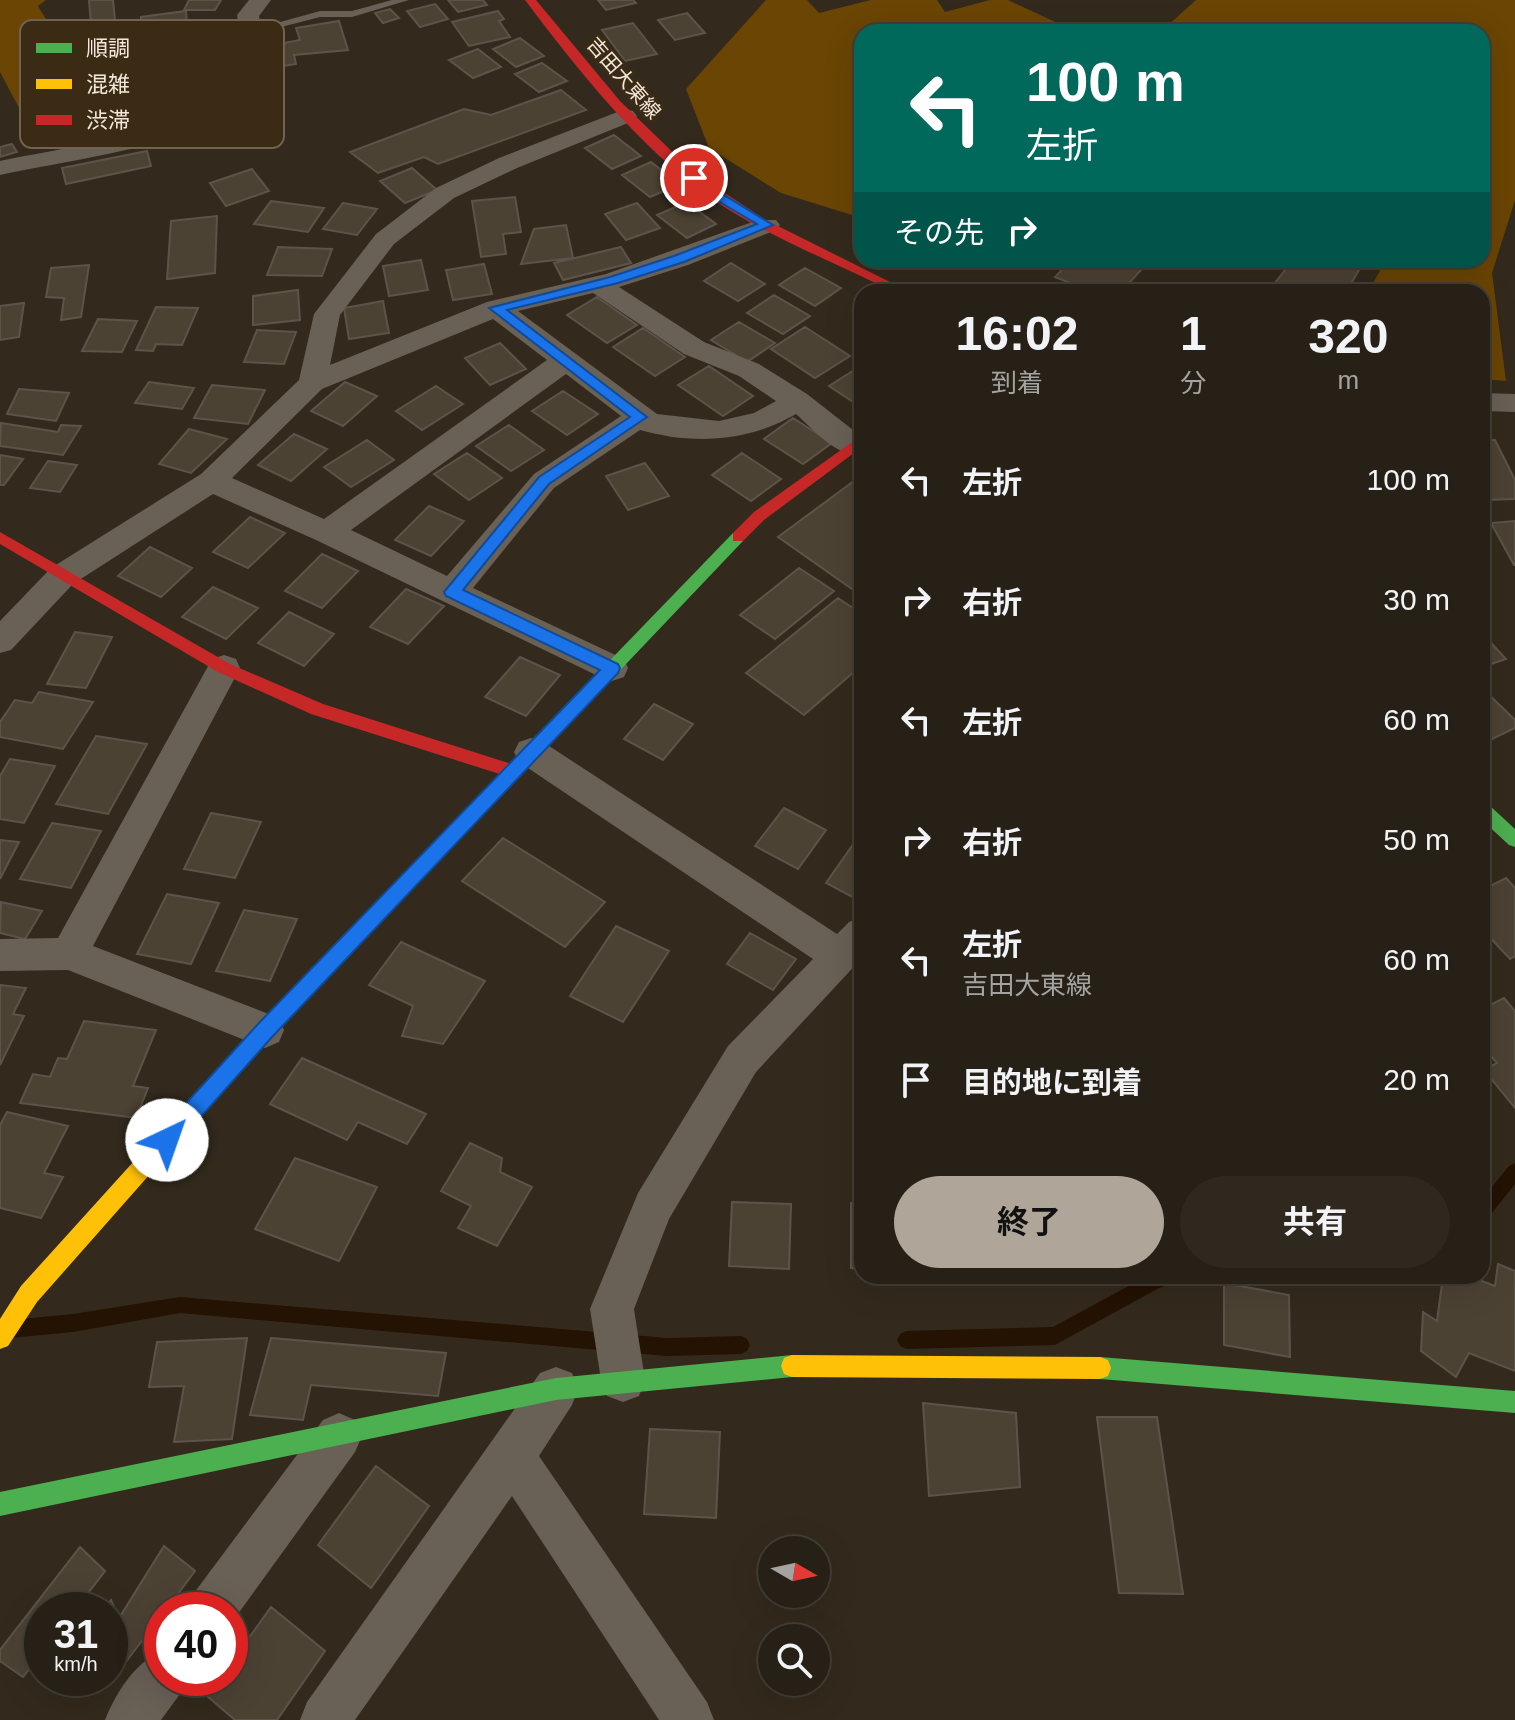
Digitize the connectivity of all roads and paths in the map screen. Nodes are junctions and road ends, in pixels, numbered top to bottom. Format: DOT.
graph roads {
  1 [pos="260,0"];
  2 [pos="404,0"];
  3 [pos="530,0"];
  4 [pos="249,20"];
  5 [pos="284,23"];
  6 [pos="625,116"];
  7 [pos="90,148"];
  8 [pos="0,168"];
  9 [pos="767,225"];
  10 [pos="854,268"];
  11 [pos="854,268"];
  12 [pos="597,284"];
  13 [pos="887,284"];
  14 [pos="496,308"];
  15 [pos="565,361"];
  16 [pos="312,383"];
  17 [pos="797,401"];
  18 [pos="640,417"];
  19 [pos="854,440"];
  20 [pos="854,446"];
  21 [pos="211,481"];
  22 [pos="327,532"];
  23 [pos="0,537"];
  24 [pos="62,576"];
  25 [pos="452,592"];
  26 [pos="0,641"];
  27 [pos="224,668"];
  28 [pos="612,668"];
  29 [pos="522,762"];
  30 [pos="1490,817"];
  31 [pos="1515,840"];
  32 [pos="851,944"];
  33 [pos="69,954"];
  34 [pos="0,955"];
  35 [pos="265,1030"];
  36 [pos="0,1338"];
  37 [pos="622,1378"];
  38 [pos="556,1389"];
  39 [pos="1515,1402"];
  40 [pos="339,1436"];
  41 [pos="512,1456"];
  42 [pos="0,1504"];
  43 [pos="224,1592"];
  44 [pos="147,1696"];
  45 [pos="130,1720"];
  46 [pos="325,1720"];
  47 [pos="689,1720"];
  1 -- 4 [label="street"];
  2 -- 5 [label="lane"];
  3 -- 6 [label="street, 吉田大東線"];
  6 -- 9 [label="street, 吉田大東線"];
  6 -- 16 [label="street"];
  7 -- 8 [label="street"];
  9 -- 11 [label="street, 吉田大東線"];
  9 -- 12 [label="street"];
  10 -- 13 [label="street, 吉田大東線"];
  12 -- 14 [label="street"];
  12 -- 17 [label="street"];
  14 -- 15 [label="street"];
  14 -- 16 [label="street"];
  15 -- 18 [label="street"];
  15 -- 22 [label="street"];
  16 -- 21 [label="street"];
  17 -- 18 [label="street"];
  17 -- 19 [label="street"];
  18 -- 25 [label="street"];
  20 -- 28 [label="street"];
  21 -- 22 [label="street"];
  21 -- 24 [label="street"];
  22 -- 25 [label="street"];
  23 -- 24 [label="street"];
  24 -- 26 [label="street"];
  24 -- 27 [label="street"];
  25 -- 28 [label="street"];
  27 -- 29 [label="street"];
  27 -- 33 [label="street"];
  28 -- 29 [label="street"];
  29 -- 32 [label="street"];
  29 -- 35 [label="street"];
  30 -- 31 [label="street"];
  32 -- 37 [label="street"];
  33 -- 34 [label="street"];
  33 -- 35 [label="street"];
  35 -- 36 [label="street"];
  37 -- 38 [label="street"];
  37 -- 39 [label="street"];
  38 -- 40 [label="street"];
  38 -- 41 [label="street"];
  40 -- 42 [label="street"];
  40 -- 43 [label="street"];
  41 -- 46 [label="street"];
  41 -- 47 [label="street"];
  44 -- 45 [label="street"];
}
